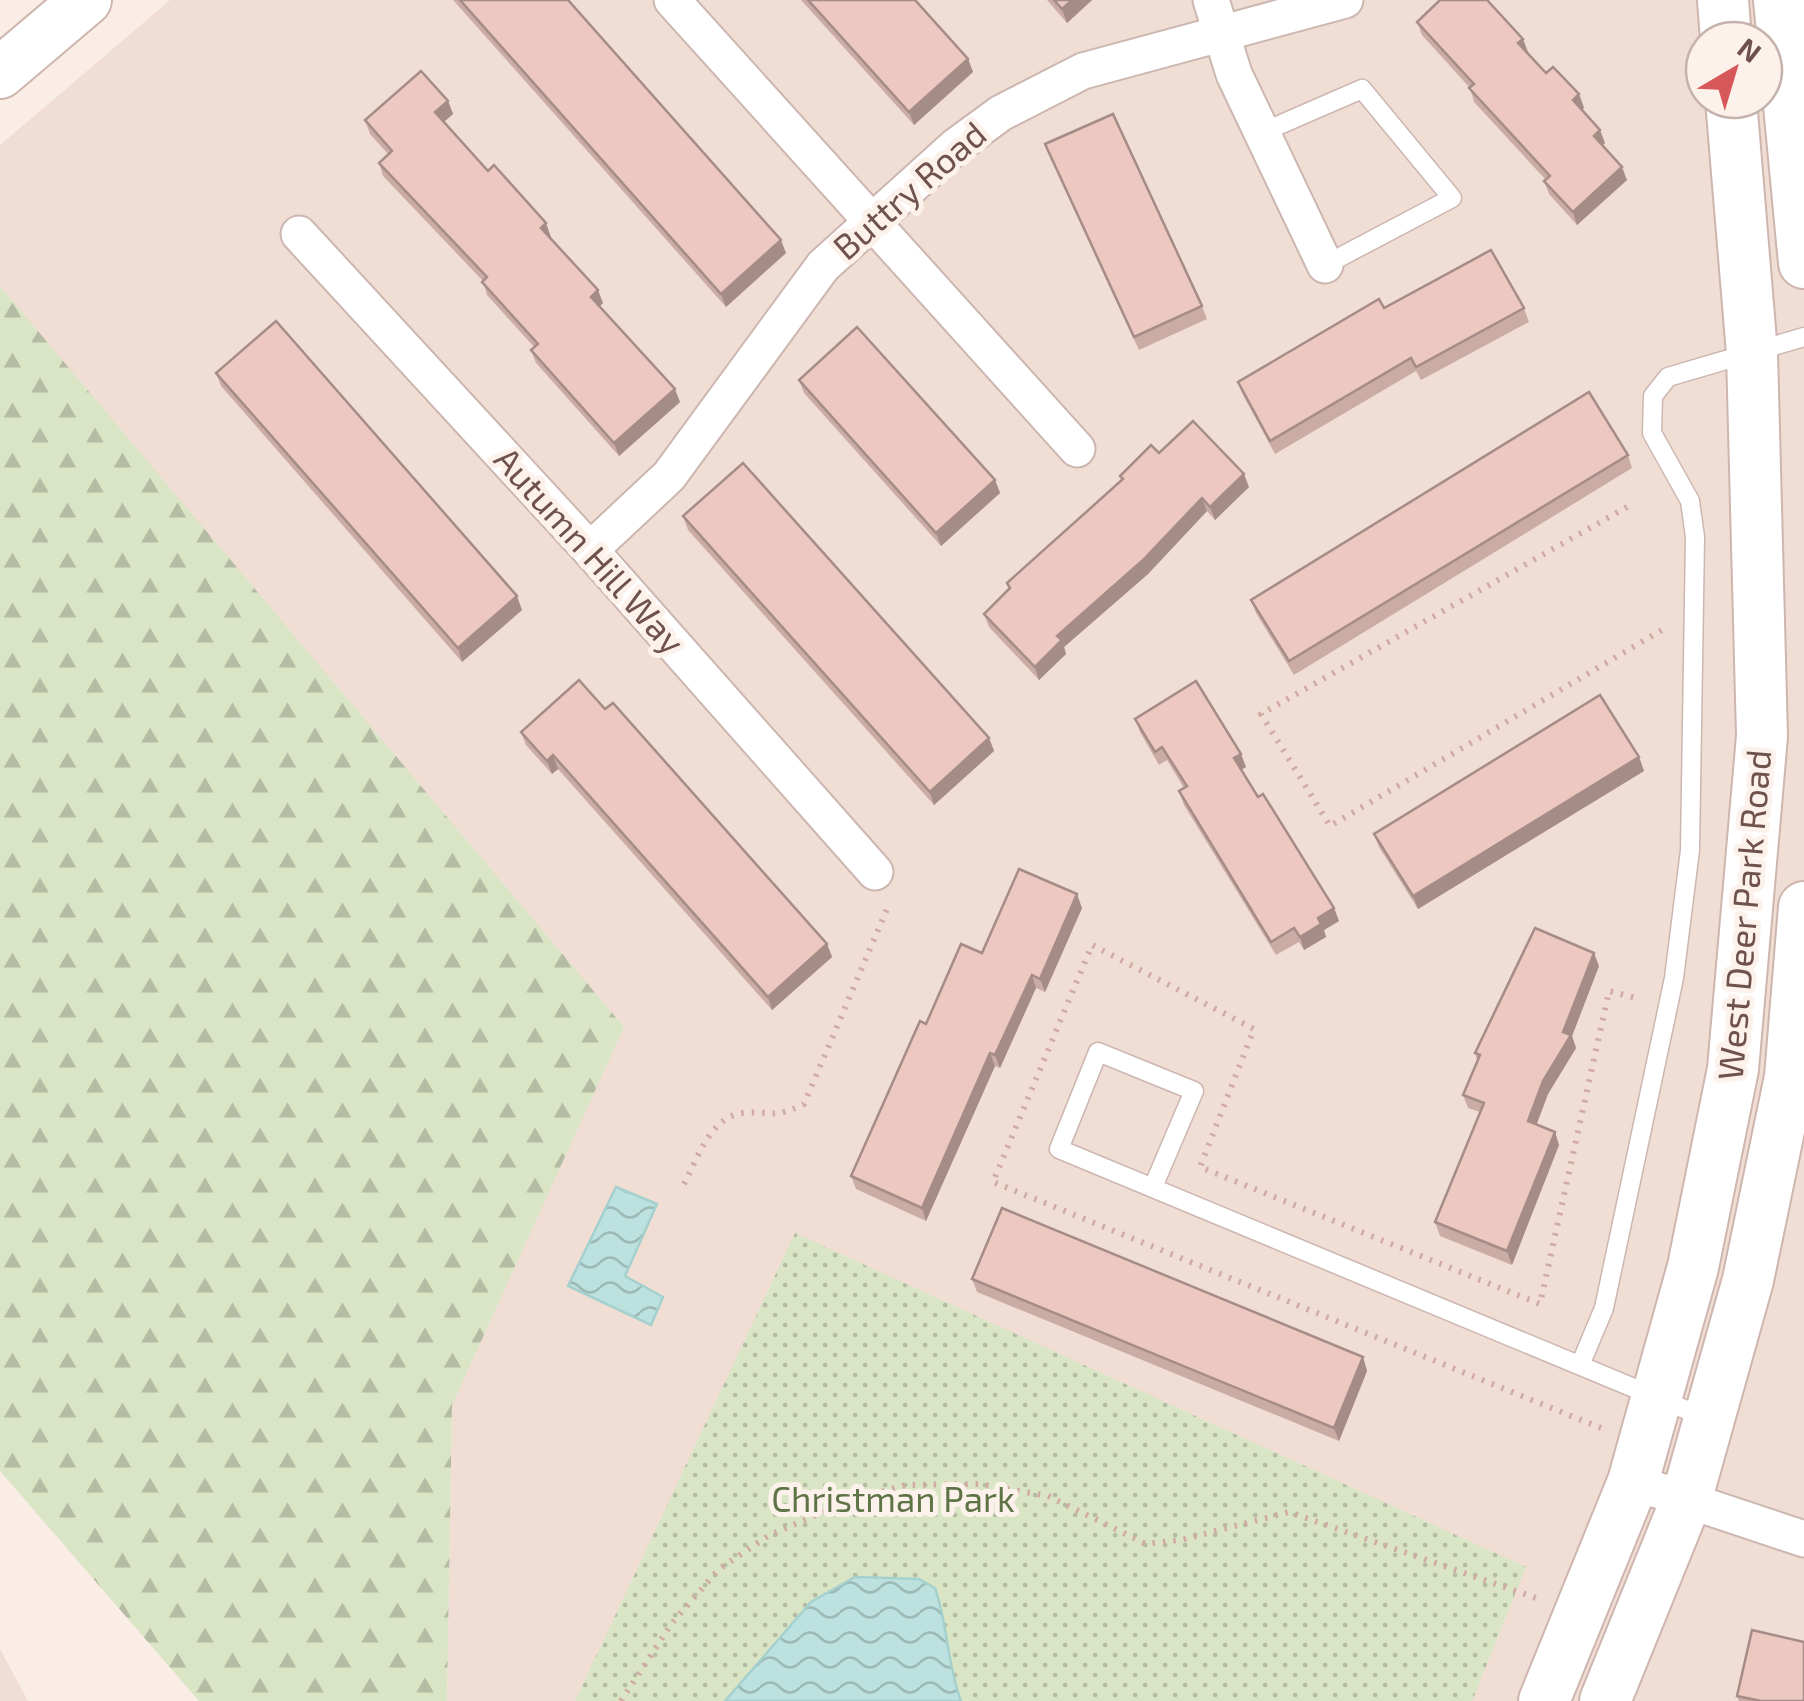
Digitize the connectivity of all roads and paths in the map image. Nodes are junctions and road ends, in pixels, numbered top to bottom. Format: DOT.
graph roads {
  1 [pos="86,0"];
  2 [pos="672,0"];
  3 [pos="1211,0"];
  4 [pos="1345,0"];
  5 [pos="1778,0"];
  6 [pos="1222,34"];
  7 [pos="0,73"];
  8 [pos="1733,120"];
  9 [pos="1263,132"];
  10 [pos="872,219"];
  11 [pos="299,234"];
  12 [pos="1804,262"];
  13 [pos="1325,266"];
  14 [pos="1804,336"];
  15 [pos="1752,353"];
  16 [pos="1078,449"];
  17 [pos="1627,506"];
  18 [pos="590,550"];
  19 [pos="1668,646"];
  20 [pos="875,872"];
  21 [pos="1804,907"];
  22 [pos="1092,945"];
  23 [pos="1653,1002"];
  24 [pos="684,1184"];
  25 [pos="1153,1188"];
  26 [pos="1581,1363"];
  27 [pos="1657,1396"];
  28 [pos="1710,1420"];
  29 [pos="1634,1482"];
  30 [pos="1686,1500"];
  31 [pos="1804,1539"];
  32 [pos="1580,1613"];
  33 [pos="620,1701"];
  34 [pos="1544,1701"];
  35 [pos="1605,1701"];
  1 -- 7 [label="street"];
  2 -- 10 [label="street"];
  3 -- 6 [label="street"];
  4 -- 6 [label="street, Buttry Road"];
  5 -- 12 [label="street"];
  6 -- 9 [label="street"];
  6 -- 10 [label="street, Buttry Road"];
  8 -- 15 [label="street, West Deer Park Road"];
  9 -- 13 [label="street"];
  9 -- 13 [label="lane"];
  10 -- 16 [label="street"];
  10 -- 18 [label="street, Buttry Road"];
  11 -- 18 [label="street, Autumn Hill Way"];
  14 -- 15 [label="lane"];
  15 -- 26 [label="lane"];
  15 -- 27 [label="street, West Deer Park Road"];
  17 -- 19 [label="path"];
  18 -- 20 [label="street, Autumn Hill Way"];
  20 -- 24 [label="path"];
  21 -- 28 [label="street, West Deer Park Road"];
  22 -- 23 [label="path"];
  25 -- 25 [label="lane"];
  25 -- 26 [label="lane"];
  26 -- 27 [label="lane"];
  27 -- 28 [label="lane"];
  27 -- 29 [label="street, West Deer Park Road"];
  28 -- 30 [label="street, West Deer Park Road"];
  29 -- 30 [label="street"];
  29 -- 32 [label="street, West Deer Park Road"];
  30 -- 31 [label="street"];
  30 -- 35 [label="street, West Deer Park Road"];
  32 -- 33 [label="path"];
  32 -- 34 [label="street, West Deer Park Road"];
}
